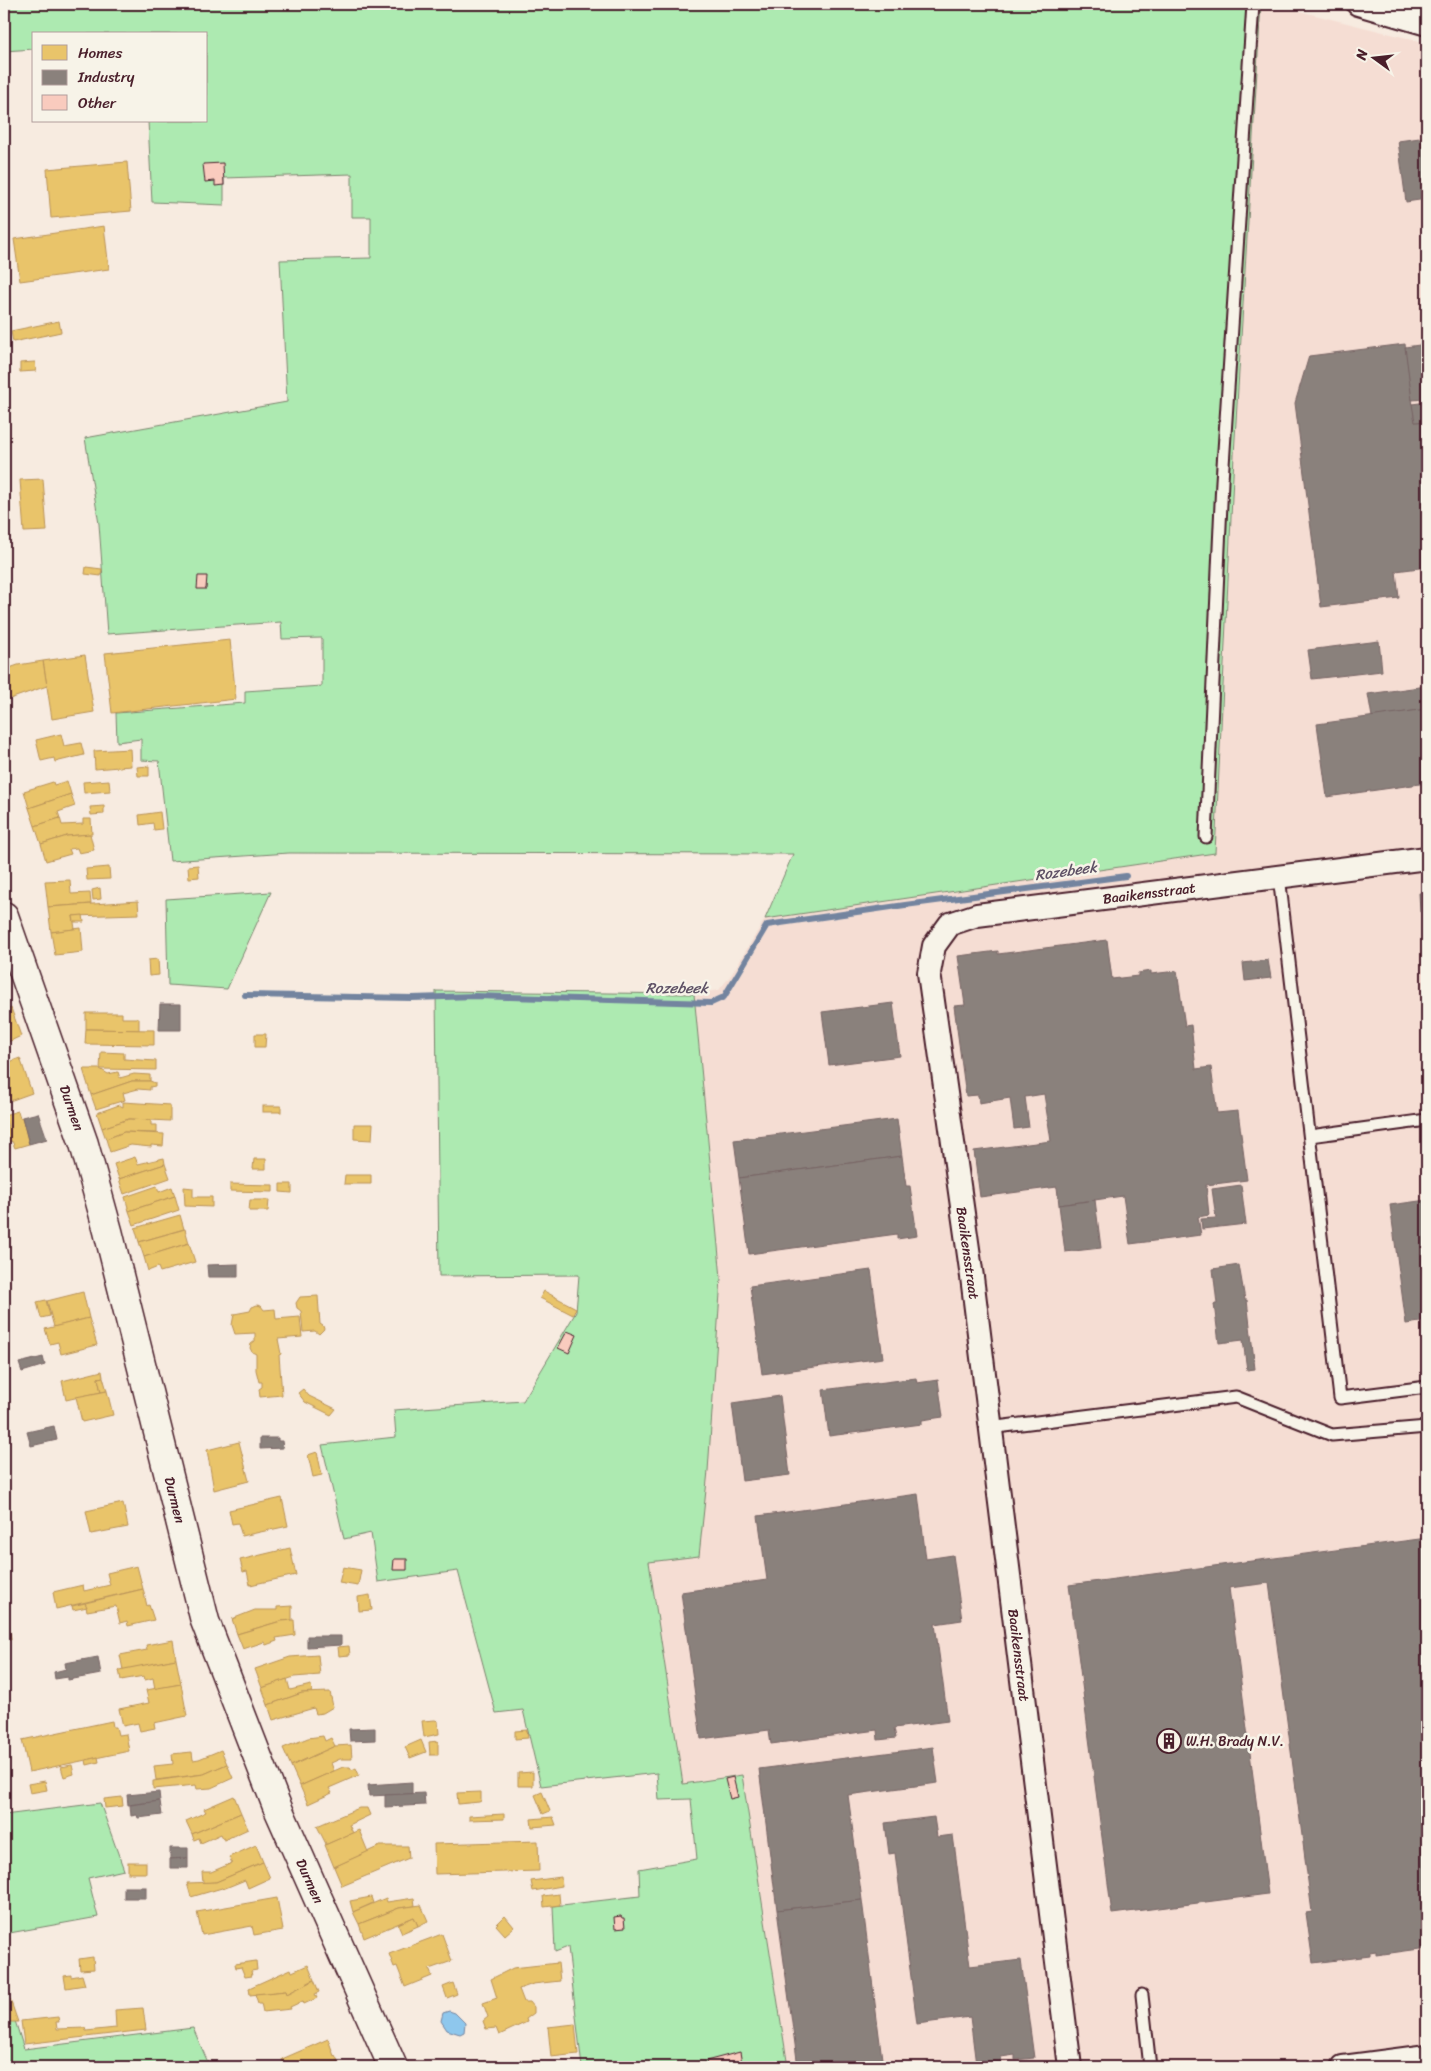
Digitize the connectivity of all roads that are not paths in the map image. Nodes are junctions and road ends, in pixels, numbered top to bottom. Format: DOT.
graph roads {
  1 [pos="1253,4"];
  2 [pos="1358,4"];
  3 [pos="1427,24"];
  4 [pos="1206,837"];
  5 [pos="1427,858"];
  6 [pos="1279,876"];
  7 [pos="4,916"];
  8 [pos="1427,1120"];
  9 [pos="1310,1136"];
  10 [pos="1427,1386"];
  11 [pos="1427,1427"];
  12 [pos="989,1428"];
  13 [pos="1142,1995"];
  14 [pos="1427,2056"];
  15 [pos="393,2067"];
  16 [pos="1070,2067"];
  17 [pos="1150,2067"];
  18 [pos="1343,2067"];
  1 -- 4 [label="lane"];
  2 -- 3 [label="street"];
  5 -- 6 [label="street, Baaikensstraat"];
  6 -- 9 [label="lane"];
  6 -- 12 [label="street, Baaikensstraat"];
  7 -- 15 [label="street, Durmen"];
  8 -- 9 [label="lane"];
  9 -- 10 [label="lane"];
  11 -- 12 [label="lane"];
  12 -- 16 [label="street, Baaikensstraat"];
  13 -- 17 [label="lane"];
  14 -- 18 [label="street"];
}
